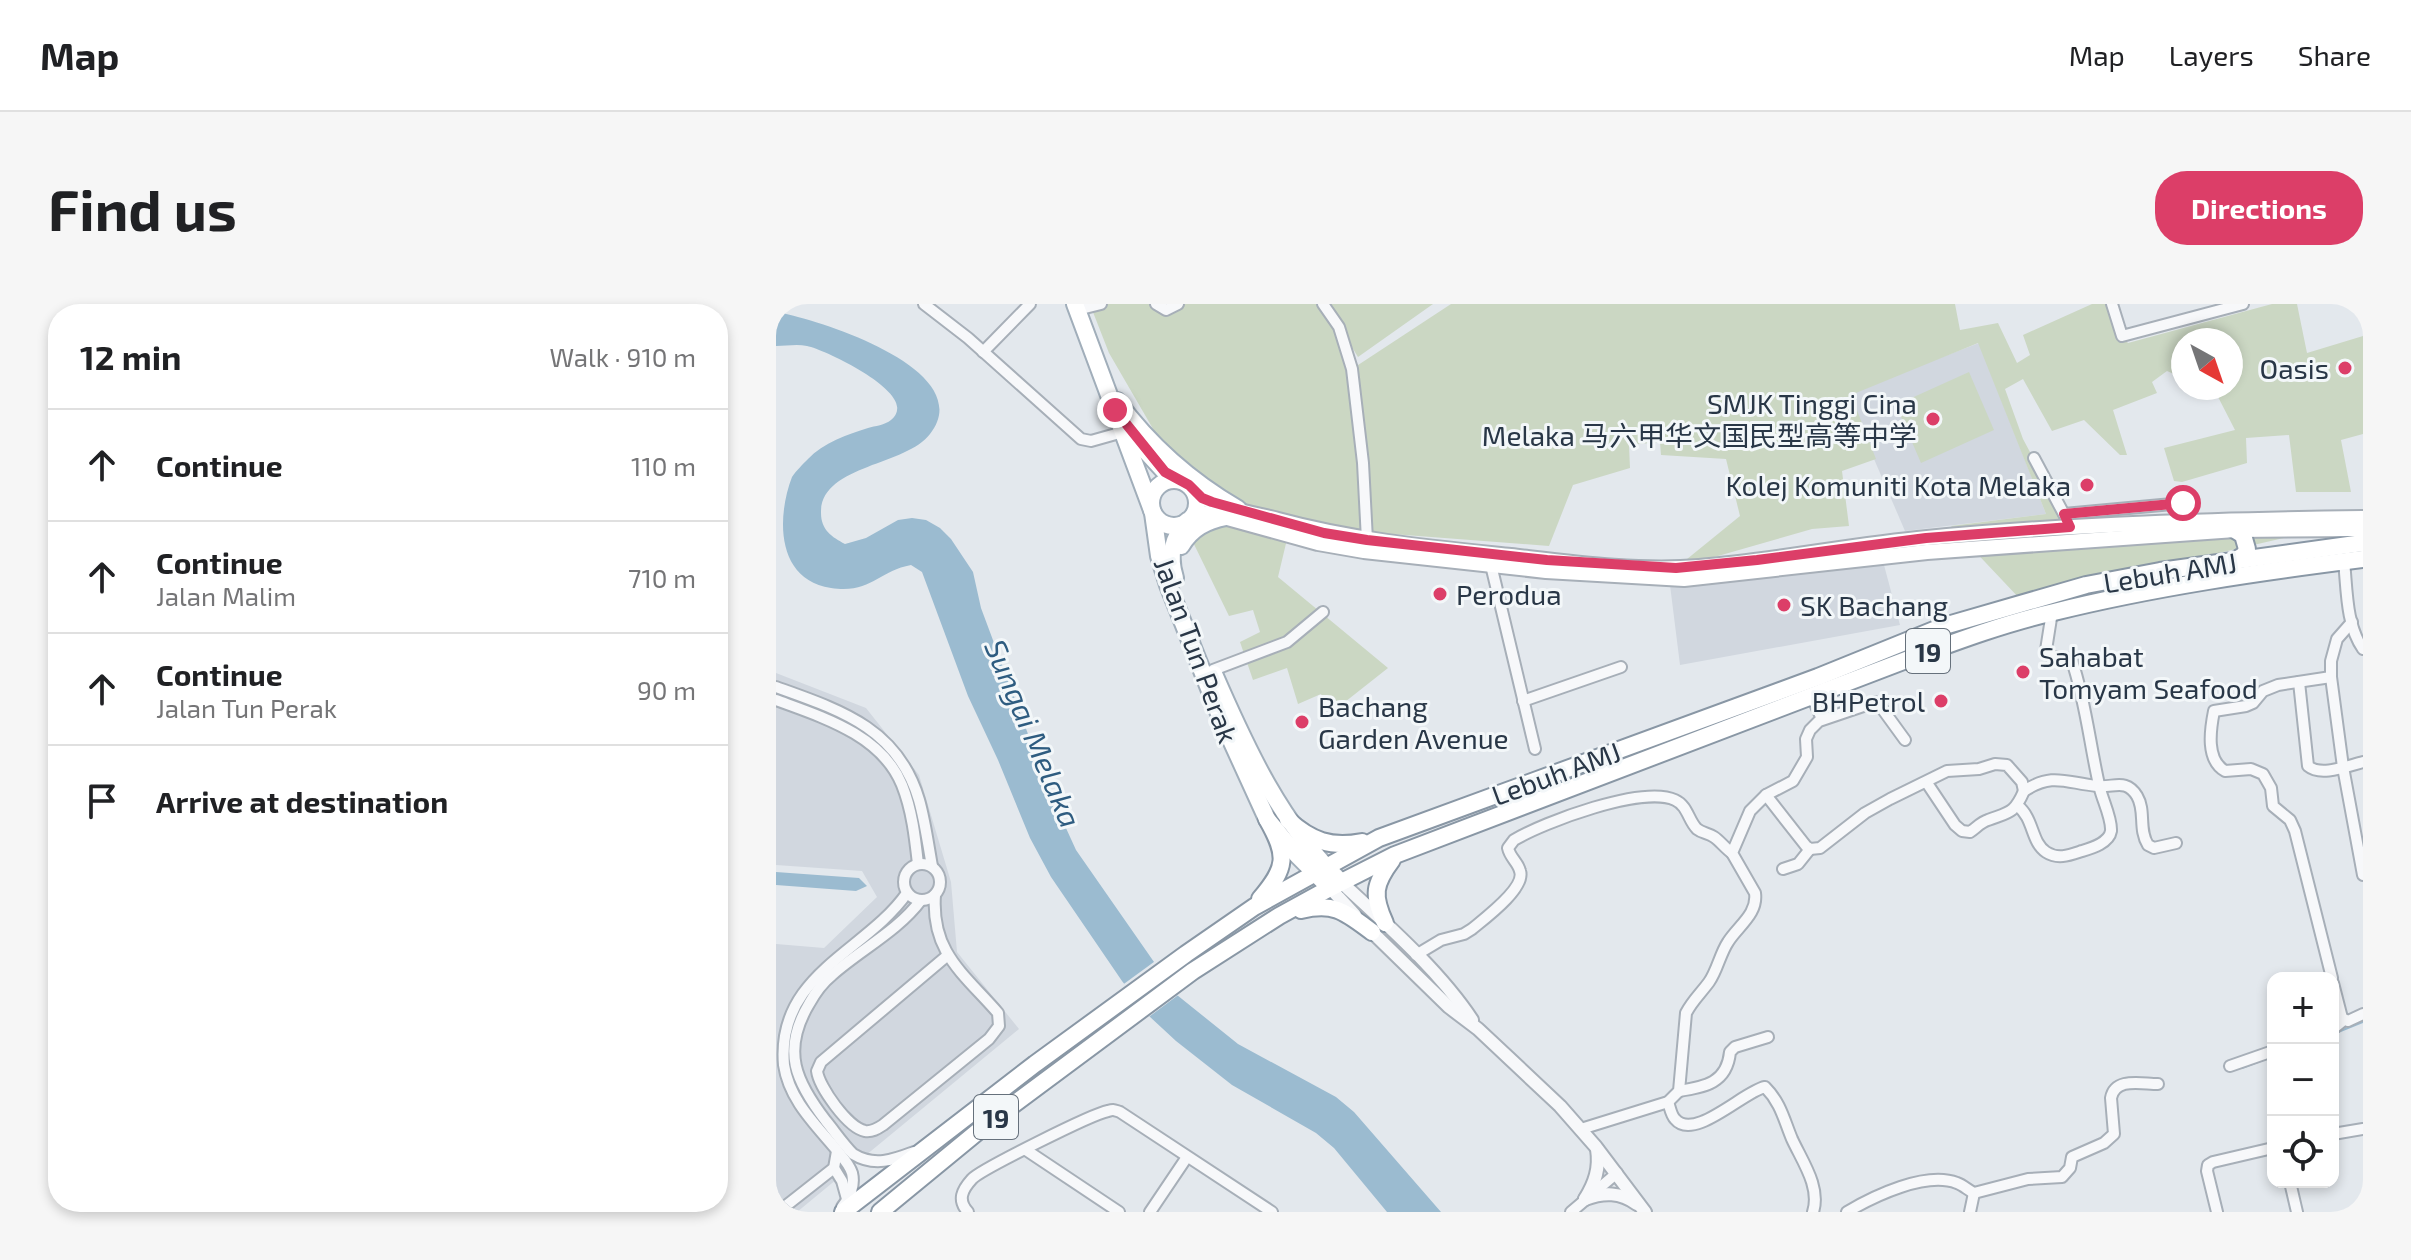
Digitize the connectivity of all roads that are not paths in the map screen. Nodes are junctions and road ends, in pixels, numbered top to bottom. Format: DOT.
graph roads {
  1 [pos="924,304"];
  2 [pos="1030,304"];
  3 [pos="1101,304"];
  4 [pos="1156,304"];
  5 [pos="1178,304"];
  6 [pos="1323,304"];
  7 [pos="2112,304"];
  8 [pos="2243,304"];
  9 [pos="1076,307"];
  10 [pos="983,352"];
  11 [pos="1103,380"];
  12 [pos="1115,410"];
  13 [pos="1123,432"];
  14 [pos="2034,458"];
  15 [pos="1176,480"];
  16 [pos="1193,491"];
  17 [pos="1153,513"];
  18 [pos="1232,513"];
  19 [pos="2363,518"];
  20 [pos="1189,519"];
  21 [pos="2067,521"];
  22 [pos="2363,529"];
  23 [pos="2235,530"];
  24 [pos="2363,535"];
  25 [pos="1367,540"];
  26 [pos="2363,543"];
  27 [pos="2299,552"];
  28 [pos="2363,559"];
  29 [pos="2344,561"];
  30 [pos="2232,562"];
  31 [pos="1491,565"];
  32 [pos="1177,583"];
  33 [pos="1323,612"];
  34 [pos="2052,612"];
  35 [pos="2352,622"];
  36 [pos="2363,649"];
  37 [pos="1621,667"];
  38 [pos="1213,670"];
  39 [pos="2331,677"];
  40 [pos="2299,682"];
  41 [pos="776,687"];
  42 [pos="1812,697"];
  43 [pos="776,700"];
  44 [pos="1523,701"];
  45 [pos="1822,719"];
  46 [pos="1905,740"];
  47 [pos="1535,749"];
  48 [pos="2363,762"];
  49 [pos="2343,767"];
  50 [pos="1927,783"];
  51 [pos="2100,787"];
  52 [pos="2024,791"];
  53 [pos="1766,795"];
  54 [pos="2018,806"];
  55 [pos="1267,819"];
  56 [pos="1288,820"];
  57 [pos="1379,838"];
  58 [pos="2176,843"];
  59 [pos="1810,849"];
  60 [pos="1732,853"];
  61 [pos="1395,855"];
  62 [pos="918,864"];
  63 [pos="932,866"];
  64 [pos="1783,869"];
  65 [pos="1319,870"];
  66 [pos="2363,875"];
  67 [pos="1336,885"];
  68 [pos="907,893"];
  69 [pos="935,895"];
  70 [pos="921,900"];
  71 [pos="1254,907"];
  72 [pos="1279,916"];
  73 [pos="1378,927"];
  74 [pos="948,955"];
  75 [pos="1416,955"];
  76 [pos="2330,972"];
  77 [pos="2339,1007"];
  78 [pos="2363,1014"];
  79 [pos="2344,1020"];
  80 [pos="2339,1024"];
  81 [pos="1478,1029"];
  82 [pos="1768,1037"];
  83 [pos="2267,1053"];
  84 [pos="2230,1066"];
  85 [pos="2158,1084"];
  86 [pos="1679,1091"];
  87 [pos="1668,1102"];
  88 [pos="1581,1129"];
  89 [pos="2363,1129"];
  90 [pos="2339,1133"];
  91 [pos="1596,1147"];
  92 [pos="923,1149"];
  93 [pos="2267,1149"];
  94 [pos="1026,1150"];
  95 [pos="837,1151"];
  96 [pos="1187,1157"];
  97 [pos="834,1168"];
  98 [pos="1617,1173"];
  99 [pos="2291,1188"];
  100 [pos="1974,1193"];
  101 [pos="1585,1199"];
  102 [pos="843,1208"];
  103 [pos="965,1209"];
  104 [pos="1644,1210"];
  105 [pos="778,1212"];
  106 [pos="880,1212"];
  107 [pos="1119,1212"];
  108 [pos="1150,1212"];
  109 [pos="1272,1212"];
  110 [pos="1571,1212"];
  111 [pos="1813,1212"];
  112 [pos="1847,1212"];
  113 [pos="1970,1212"];
  114 [pos="2217,1212"];
  115 [pos="2297,1212"];
  1 -- 10 [label="street"];
  2 -- 10 [label="street"];
  3 -- 9 [label="street"];
  4 -- 5 [label="street"];
  6 -- 25 [label="street"];
  7 -- 8 [label="street"];
  9 -- 11 [label="main road, Jalan Tun Perak"];
  10 -- 13 [label="street"];
  11 -- 12 [label="main road, Jalan Tun Perak"];
  11 -- 18 [label="main road"];
  12 -- 13 [label="main road, Jalan Tun Perak"];
  12 -- 15 [label="main road, Jalan Tun Perak"];
  13 -- 17 [label="main road, Jalan Tun Perak"];
  14 -- 21 [label="street"];
  15 -- 16 [label="main road"];
  15 -- 17 [label="main road"];
  16 -- 18 [label="main road"];
  16 -- 20 [label="main road"];
  17 -- 20 [label="main road"];
  17 -- 55 [label="main road, Jalan Tun Perak"];
  18 -- 20 [label="main road"];
  18 -- 25 [label="main road"];
  18 -- 31 [label="main road"];
  18 -- 32 [label="main road"];
  19 -- 21 [label="main road"];
  20 -- 32 [label="main road, Jalan Tun Perak"];
  21 -- 25 [label="main road"];
  22 -- 23 [label="main road"];
  23 -- 30 [label="main road"];
  23 -- 31 [label="main road"];
  24 -- 27 [label="main road"];
  26 -- 27 [label="main road, Lebuh AMJ / 19"];
  27 -- 30 [label="main road, Lebuh AMJ / 19"];
  28 -- 29 [label="main road, Lebuh AMJ / 19"];
  29 -- 34 [label="main road, Lebuh AMJ / 19"];
  29 -- 35 [label="street"];
  30 -- 57 [label="main road, Lebuh AMJ / 19"];
  31 -- 44 [label="street"];
  32 -- 38 [label="main road, Jalan Tun Perak"];
  33 -- 38 [label="street"];
  34 -- 42 [label="main road, Lebuh AMJ / 19"];
  34 -- 51 [label="street"];
  35 -- 36 [label="street"];
  35 -- 39 [label="street"];
  37 -- 44 [label="street"];
  38 -- 56 [label="main road, Jalan Tun Perak"];
  39 -- 40 [label="street"];
  39 -- 49 [label="street"];
  40 -- 49 [label="street"];
  40 -- 76 [label="street"];
  41 -- 63 [label="street"];
  42 -- 45 [label="street"];
  42 -- 61 [label="main road, Lebuh AMJ / 19"];
  43 -- 62 [label="street"];
  44 -- 47 [label="street"];
  45 -- 46 [label="street"];
  45 -- 53 [label="street"];
  48 -- 49 [label="street"];
  49 -- 66 [label="street"];
  50 -- 52 [label="street"];
  50 -- 54 [label="street"];
  50 -- 59 [label="street"];
  51 -- 52 [label="street"];
  51 -- 54 [label="street"];
  51 -- 58 [label="street"];
  52 -- 54 [label="street"];
  53 -- 59 [label="street"];
  53 -- 60 [label="street"];
  55 -- 65 [label="main road, Jalan Tun Perak"];
  55 -- 71 [label="main road"];
  56 -- 57 [label="main road"];
  56 -- 65 [label="main road, Jalan Tun Perak"];
  57 -- 65 [label="main road, Lebuh AMJ / 19"];
  59 -- 64 [label="street"];
  60 -- 75 [label="street"];
  60 -- 86 [label="street"];
  61 -- 67 [label="main road, Lebuh AMJ / 19"];
  61 -- 73 [label="main road"];
  62 -- 63 [label="street"];
  62 -- 68 [label="street"];
  63 -- 69 [label="street"];
  65 -- 67 [label="main road"];
  65 -- 71 [label="main road, Lebuh AMJ / 19"];
  67 -- 72 [label="main road, Lebuh AMJ / 19"];
  67 -- 73 [label="street"];
  68 -- 70 [label="street"];
  68 -- 95 [label="street"];
  69 -- 70 [label="street"];
  69 -- 74 [label="street"];
  70 -- 92 [label="street"];
  71 -- 92 [label="main road, Lebuh AMJ / 19"];
  72 -- 73 [label="main road"];
  72 -- 106 [label="main road, Lebuh AMJ / 19"];
  73 -- 75 [label="street"];
  73 -- 81 [label="street"];
  74 -- 74 [label="street"];
  75 -- 81 [label="street"];
  77 -- 79 [label="street"];
  78 -- 79 [label="street"];
  79 -- 80 [label="street"];
  81 -- 88 [label="street"];
  82 -- 86 [label="street"];
  83 -- 84 [label="street"];
  85 -- 100 [label="street"];
  86 -- 87 [label="street"];
  87 -- 88 [label="street"];
  87 -- 111 [label="street"];
  88 -- 91 [label="street"];
  89 -- 90 [label="street"];
  91 -- 98 [label="street"];
  91 -- 101 [label="street"];
  92 -- 102 [label="main road, Lebuh AMJ / 19"];
  93 -- 114 [label="street"];
  94 -- 96 [label="street"];
  94 -- 103 [label="street"];
  94 -- 107 [label="street"];
  95 -- 97 [label="street"];
  95 -- 102 [label="street"];
  96 -- 108 [label="street"];
  96 -- 109 [label="street"];
  97 -- 102 [label="street"];
  97 -- 105 [label="street"];
  98 -- 101 [label="street"];
  98 -- 104 [label="street"];
  99 -- 115 [label="street"];
  100 -- 112 [label="street"];
  100 -- 113 [label="street"];
  101 -- 104 [label="street"];
  101 -- 110 [label="street"];
}
